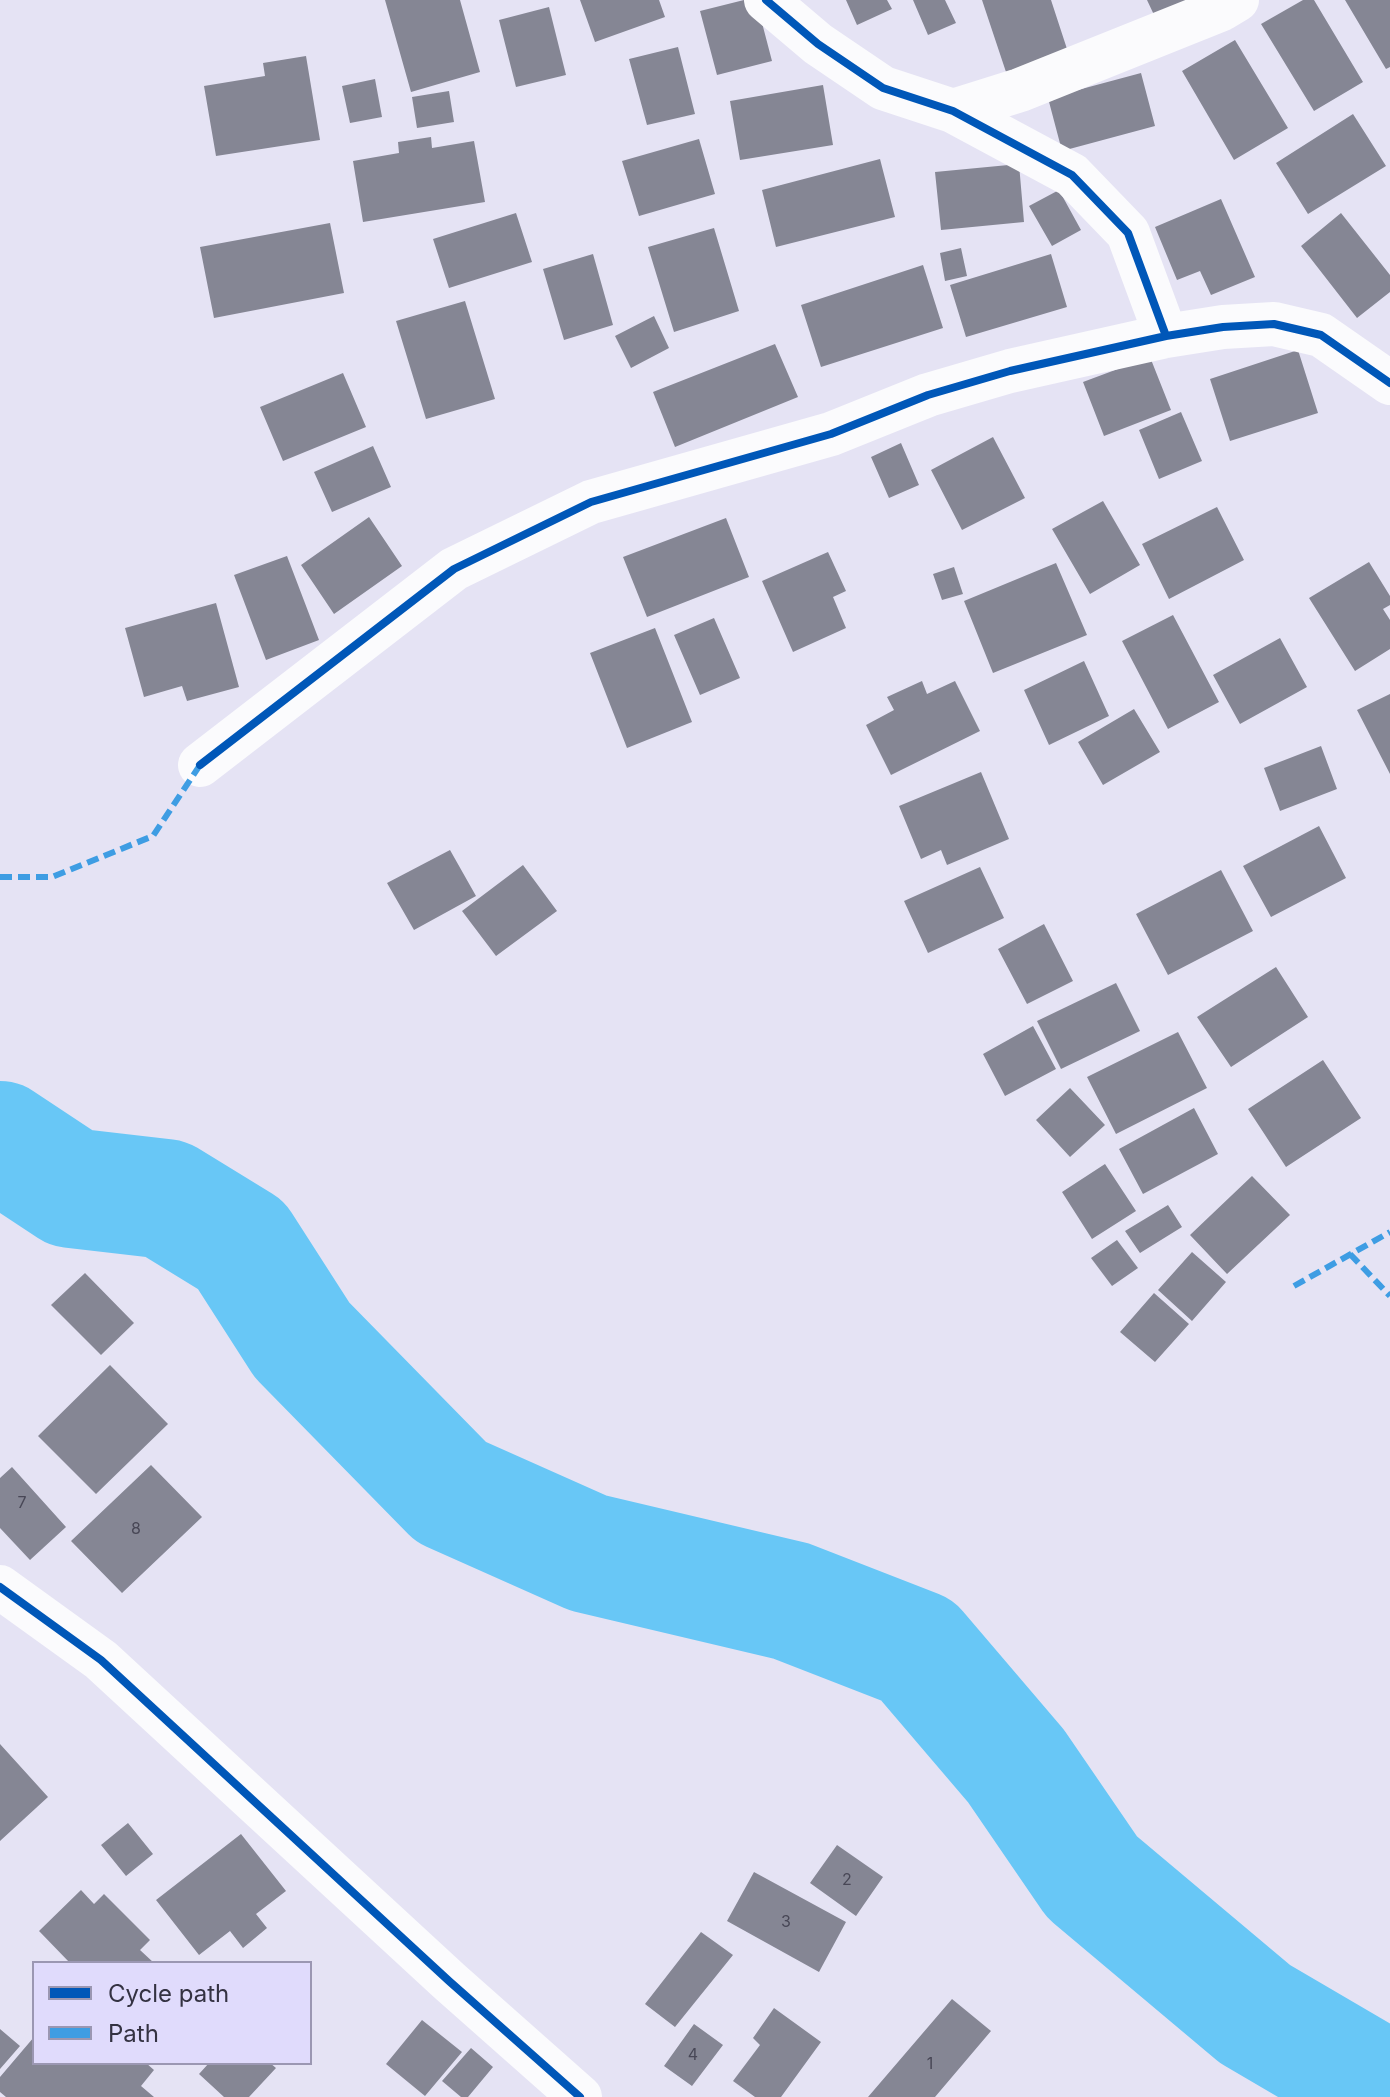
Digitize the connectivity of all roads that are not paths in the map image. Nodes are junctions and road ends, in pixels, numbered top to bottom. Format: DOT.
graph roads {
  1 [pos="766,0"];
  2 [pos="1237,0"];
  3 [pos="953,111"];
  4 [pos="1166,336"];
  5 [pos="1390,383"];
  6 [pos="200,765"];
  7 [pos="0,1587"];
  8 [pos="580,2097"];
  1 -- 3 [label="street"];
  2 -- 3 [label="street"];
  3 -- 4 [label="street"];
  4 -- 5 [label="street"];
  4 -- 6 [label="street"];
  7 -- 8 [label="street"];
}
